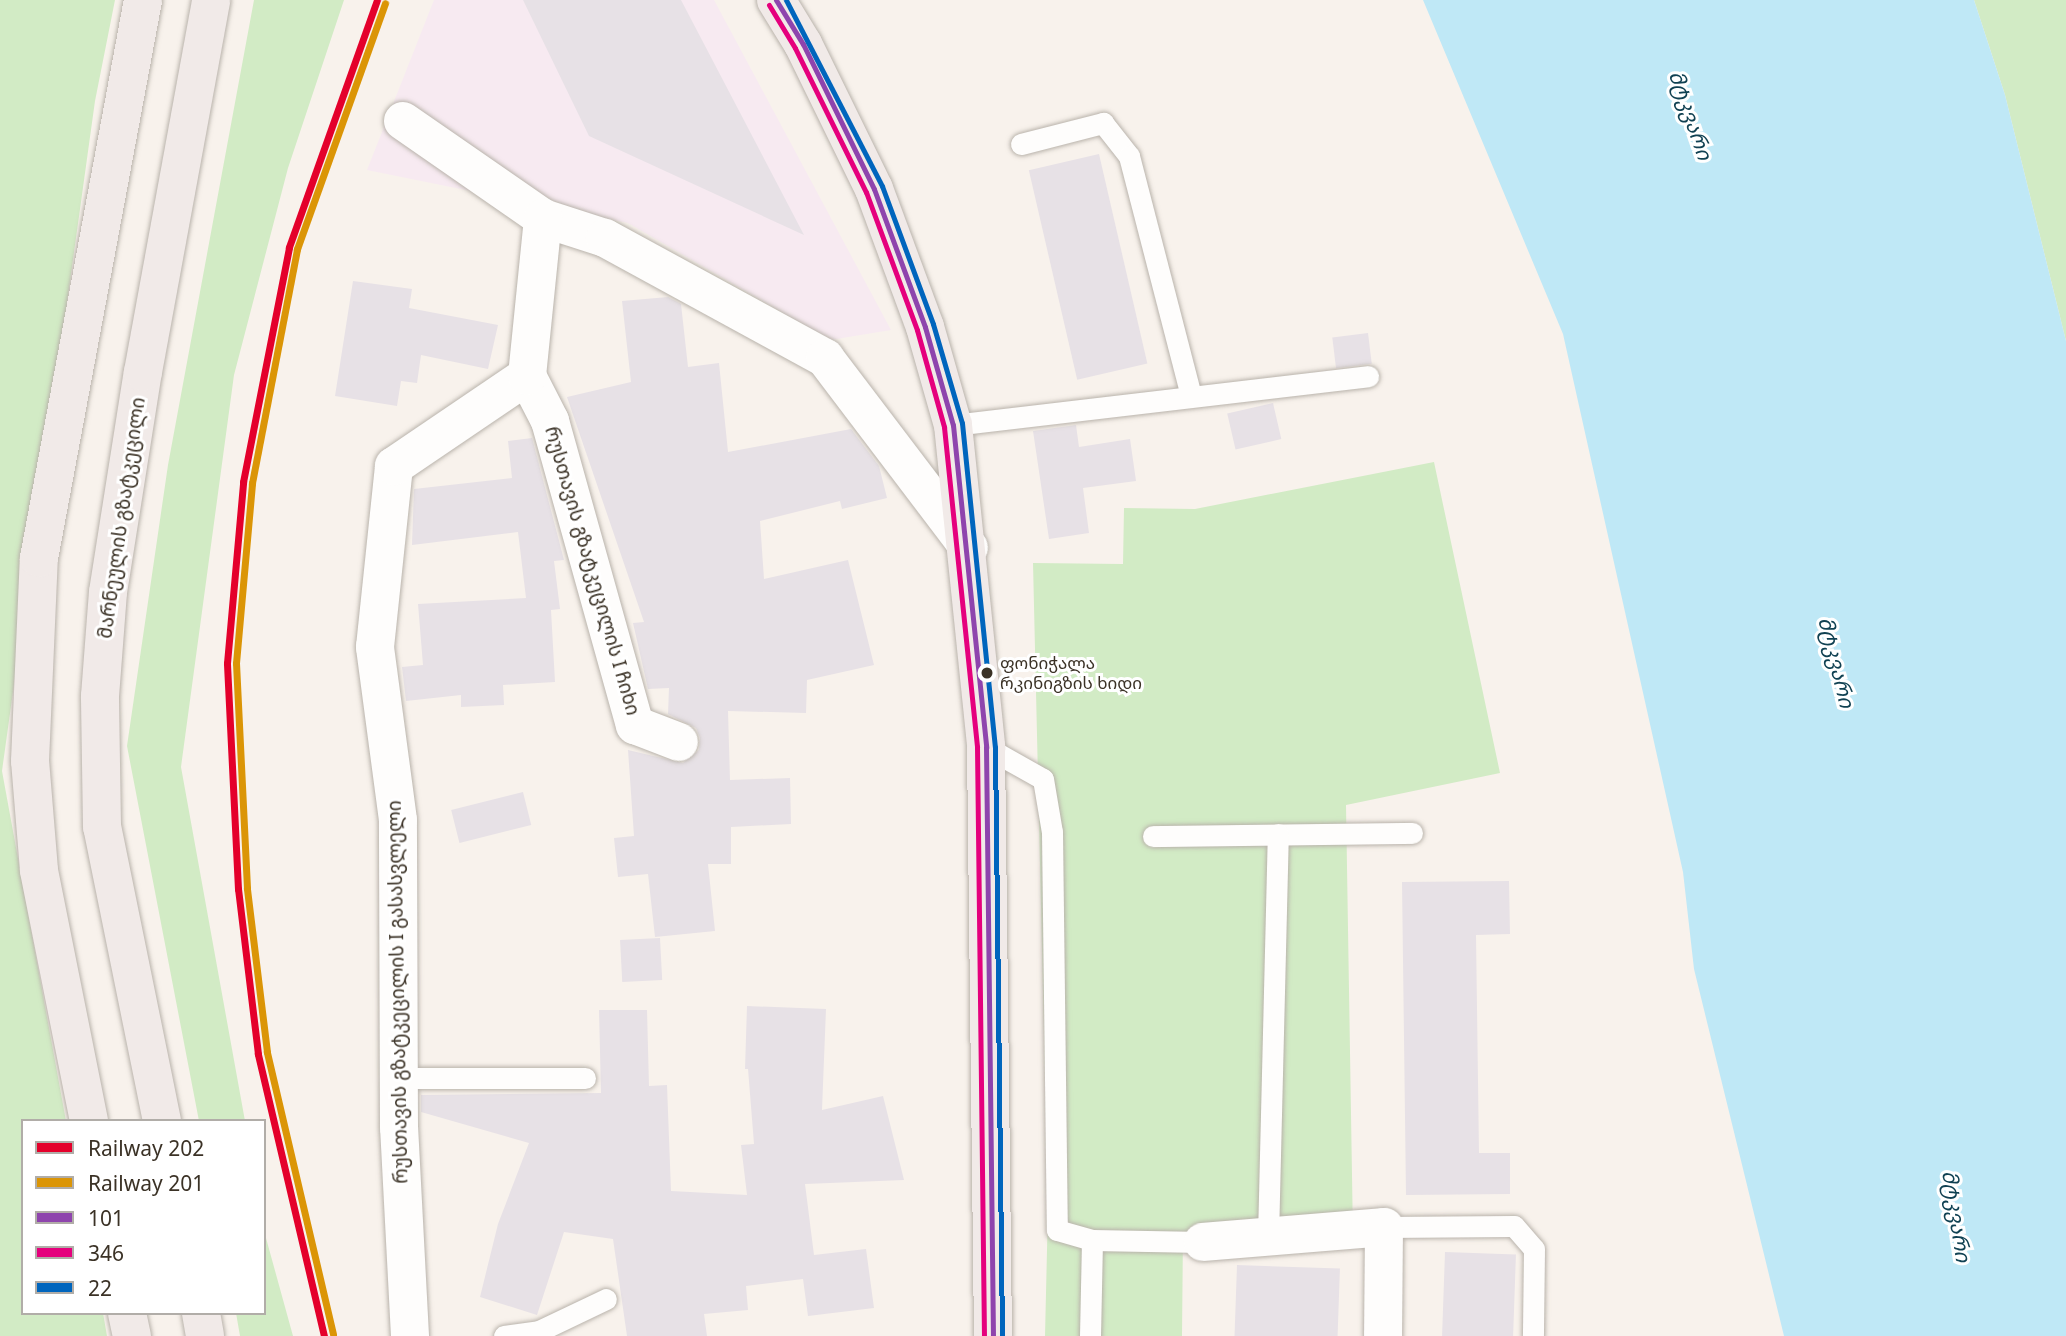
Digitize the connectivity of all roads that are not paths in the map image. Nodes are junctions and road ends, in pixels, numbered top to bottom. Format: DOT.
graph roads {
  1 [pos="143,0"];
  2 [pos="211,0"];
  3 [pos="776,0"];
  4 [pos="403,121"];
  5 [pos="1021,144"];
  6 [pos="543,218"];
  7 [pos="527,376"];
  8 [pos="1368,376"];
  9 [pos="1191,397"];
  10 [pos="953,425"];
  11 [pos="969,548"];
  12 [pos="679,742"];
  13 [pos="986,747"];
  14 [pos="1412,833"];
  15 [pos="1278,834"];
  16 [pos="1153,836"];
  17 [pos="399,1078"];
  18 [pos="585,1078"];
  19 [pos="89,1119"];
  20 [pos="162,1119"];
  21 [pos="1384,1227"];
  22 [pos="1268,1237"];
  23 [pos="1092,1240"];
  24 [pos="1203,1242"];
  25 [pos="606,1299"];
  26 [pos="127,1315"];
  27 [pos="201,1315"];
  28 [pos="132,1336"];
  29 [pos="205,1336"];
  30 [pos="410,1336"];
  31 [pos="504,1336"];
  32 [pos="993,1336"];
  33 [pos="1090,1336"];
  34 [pos="1383,1336"];
  35 [pos="1533,1336"];
  1 -- 19 [label="highway"];
  2 -- 20 [label="highway, მარნეულის გზატკეცილი"];
  3 -- 10 [label="highway"];
  4 -- 6 [label="street"];
  5 -- 9 [label="lane"];
  6 -- 7 [label="street"];
  6 -- 11 [label="street"];
  7 -- 12 [label="street, რუსთავის გზატკეცილის I ჩიხი"];
  7 -- 17 [label="street, რუსთავის გზატკეცილის I გასასვლელი"];
  8 -- 9 [label="lane"];
  9 -- 10 [label="lane"];
  10 -- 11 [label="highway"];
  11 -- 13 [label="highway"];
  13 -- 23 [label="lane"];
  13 -- 32 [label="highway"];
  14 -- 15 [label="lane"];
  15 -- 16 [label="lane"];
  15 -- 22 [label="lane"];
  17 -- 18 [label="lane"];
  17 -- 30 [label="street, რუსთავის გზატკეცილის I გასასვლელი"];
  21 -- 22 [label="street"];
  21 -- 34 [label="street"];
  21 -- 35 [label="lane"];
  22 -- 24 [label="street"];
  23 -- 24 [label="lane"];
  23 -- 33 [label="lane"];
  25 -- 31 [label="lane"];
  26 -- 28 [label="highway"];
  27 -- 29 [label="highway"];
}
